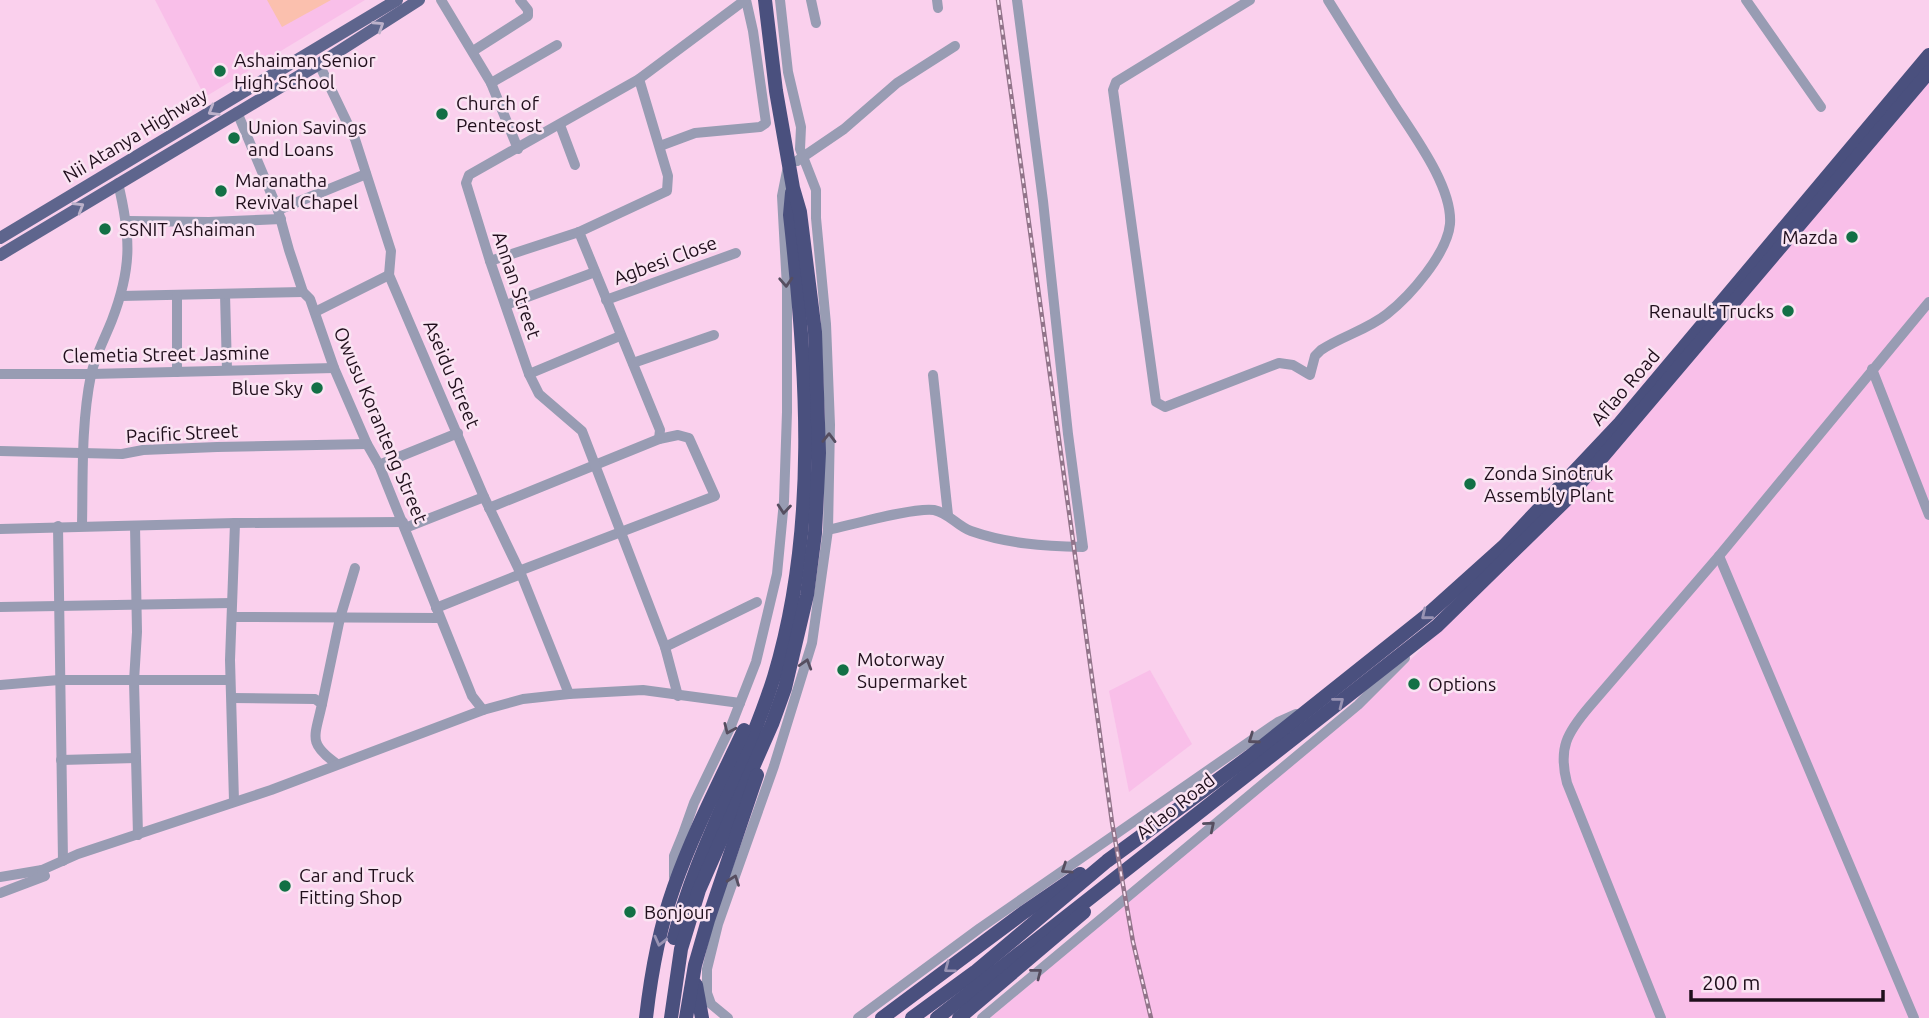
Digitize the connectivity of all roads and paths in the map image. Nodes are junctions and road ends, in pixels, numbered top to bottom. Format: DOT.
graph roads {
  1 [pos="397,0"];
  2 [pos="419,0"];
  3 [pos="441,0"];
  4 [pos="520,0"];
  5 [pos="746,0"];
  6 [pos="780,0"];
  7 [pos="811,0"];
  8 [pos="1017,0"];
  9 [pos="1250,0"];
  10 [pos="1328,0"];
  11 [pos="1746,0"];
  12 [pos="765,7"];
  13 [pos="816,23"];
  14 [pos="557,45"];
  15 [pos="955,46"];
  16 [pos="473,51"];
  17 [pos="1929,55"];
  18 [pos="319,64"];
  19 [pos="1929,72"];
  20 [pos="639,79"];
  21 [pos="491,83"];
  22 [pos="247,98"];
  23 [pos="1821,107"];
  24 [pos="237,112"];
  25 [pos="560,125"];
  26 [pos="660,146"];
  27 [pos="517,149"];
  28 [pos="802,158"];
  29 [pos="575,165"];
  30 [pos="789,166"];
  31 [pos="366,174"];
  32 [pos="118,183"];
  33 [pos="793,188"];
  34 [pos="48,209"];
  35 [pos="280,215"];
  36 [pos="55,221"];
  37 [pos="128,221"];
  38 [pos="579,232"];
  39 [pos="0,238"];
  40 [pos="737,253"];
  41 [pos="0,255"];
  42 [pos="490,261"];
  43 [pos="595,272"];
  44 [pos="389,275"];
  45 [pos="303,292"];
  46 [pos="225,294"];
  47 [pos="121,296"];
  48 [pos="177,296"];
  49 [pos="606,300"];
  50 [pos="1929,302"];
  51 [pos="506,305"];
  52 [pos="315,312"];
  53 [pos="714,335"];
  54 [pos="620,336"];
  55 [pos="633,363"];
  56 [pos="334,368"];
  57 [pos="1872,369"];
  58 [pos="226,370"];
  59 [pos="177,372"];
  60 [pos="0,374"];
  61 [pos="91,374"];
  62 [pos="529,374"];
  63 [pos="933,375"];
  64 [pos="458,433"];
  65 [pos="659,439"];
  66 [pos="367,444"];
  67 [pos="0,451"];
  68 [pos="84,454"];
  69 [pos="379,465"];
  70 [pos="596,465"];
  71 [pos="484,497"];
  72 [pos="489,508"];
  73 [pos="948,515"];
  74 [pos="1929,515"];
  75 [pos="235,523"];
  76 [pos="404,525"];
  77 [pos="58,526"];
  78 [pos="82,526"];
  79 [pos="135,526"];
  80 [pos="0,529"];
  81 [pos="828,530"];
  82 [pos="620,532"];
  83 [pos="1719,555"];
  84 [pos="355,568"];
  85 [pos="520,573"];
  86 [pos="757,602"];
  87 [pos="137,603"];
  88 [pos="232,603"];
  89 [pos="60,606"];
  90 [pos="0,607"];
  91 [pos="438,613"];
  92 [pos="232,617"];
  93 [pos="340,618"];
  94 [pos="1437,626"];
  95 [pos="786,629"];
  96 [pos="665,647"];
  97 [pos="59,680"];
  98 [pos="230,680"];
  99 [pos="134,681"];
  100 [pos="0,685"];
  101 [pos="569,694"];
  102 [pos="678,696"];
  103 [pos="232,698"];
  104 [pos="740,703"];
  105 [pos="322,704"];
  106 [pos="1312,706"];
  107 [pos="483,710"];
  108 [pos="772,724"];
  109 [pos="136,758"];
  110 [pos="61,760"];
  111 [pos="337,764"];
  112 [pos="738,785"];
  113 [pos="234,801"];
  114 [pos="138,835"];
  115 [pos="63,861"];
  116 [pos="1107,861"];
  117 [pos="42,870"];
  118 [pos="0,877"];
  119 [pos="1111,879"];
  120 [pos="675,885"];
  121 [pos="0,892"];
  122 [pos="695,965"];
  123 [pos="650,981"];
  124 [pos="983,1017"];
  125 [pos="636,1018"];
  126 [pos="646,1018"];
  127 [pos="662,1018"];
  128 [pos="671,1018"];
  129 [pos="686,1018"];
  130 [pos="702,1018"];
  131 [pos="728,1018"];
  132 [pos="858,1018"];
  133 [pos="882,1018"];
  134 [pos="912,1018"];
  135 [pos="937,1018"];
  136 [pos="959,1018"];
  137 [pos="1661,1018"];
  138 [pos="1914,1018"];
  1 -- 22 [label="main road, Nii Atanya Highway"];
  18 -- 2 [label="main road, one-way"];
  3 -- 16 [label="street"];
  4 -- 16 [label="street"];
  5 -- 12 [label="street"];
  5 -- 20 [label="street, Annan Street"];
  5 -- 26 [label="street"];
  6 -- 28 [label="street"];
  7 -- 13 [label="street"];
  8 -- 73 [label="street"];
  9 -- 10 [label="street"];
  11 -- 23 [label="street"];
  12 -- 30 [label="highway"];
  14 -- 21 [label="street"];
  15 -- 28 [label="street"];
  16 -- 21 [label="street"];
  17 -- 106 [label="highway, Aflao Road, one-way"];
  18 -- 22 [label="main road"];
  18 -- 31 [label="street, Aseidu Street"];
  19 -- 94 [label="highway, Aflao Road"];
  20 -- 25 [label="street, Annan Street"];
  20 -- 26 [label="street"];
  21 -- 27 [label="street"];
  22 -- 24 [label="main road"];
  22 -- 34 [label="main road, Nii Atanya Highway, one-way"];
  24 -- 32 [label="main road"];
  24 -- 35 [label="street, Owusu Koranteng Street"];
  25 -- 27 [label="street, Annan Street"];
  25 -- 29 [label="street"];
  26 -- 38 [label="street"];
  27 -- 42 [label="street, Annan Street"];
  28 -- 30 [label="street"];
  81 -- 28 [label="street, one-way"];
  30 -- 33 [label="highway"];
  30 -- 104 [label="street, one-way"];
  31 -- 35 [label="street"];
  31 -- 44 [label="street, Aseidu Street"];
  36 -- 32 [label="main road, one-way"];
  32 -- 37 [label="street"];
  33 -- 95 [label="highway"];
  33 -- 108 [label="highway"];
  34 -- 36 [label="main road"];
  34 -- 39 [label="main road, Nii Atanya Highway"];
  35 -- 37 [label="street"];
  35 -- 45 [label="street, Owusu Koranteng Street"];
  36 -- 41 [label="main road"];
  37 -- 47 [label="street"];
  38 -- 42 [label="street"];
  38 -- 43 [label="street"];
  40 -- 49 [label="street, Agbesi Close"];
  42 -- 51 [label="street, Annan Street"];
  43 -- 49 [label="street"];
  43 -- 51 [label="street"];
  44 -- 52 [label="street"];
  44 -- 64 [label="street, Aseidu Street"];
  45 -- 46 [label="street"];
  45 -- 52 [label="street, Owusu Koranteng Street"];
  46 -- 48 [label="street"];
  46 -- 58 [label="street"];
  47 -- 48 [label="street"];
  47 -- 61 [label="street"];
  48 -- 59 [label="street"];
  49 -- 54 [label="street"];
  50 -- 57 [label="street"];
  51 -- 62 [label="street, Annan Street"];
  52 -- 56 [label="street, Owusu Koranteng Street"];
  53 -- 55 [label="street"];
  54 -- 55 [label="street"];
  54 -- 62 [label="street"];
  55 -- 65 [label="street"];
  56 -- 58 [label="street, Clemetia Street Jasmine"];
  56 -- 66 [label="street, Owusu Koranteng Street"];
  57 -- 74 [label="street"];
  57 -- 83 [label="street"];
  58 -- 59 [label="street, Clemetia Street Jasmine"];
  59 -- 61 [label="street, Clemetia Street Jasmine"];
  60 -- 61 [label="street, Clemetia Street Jasmine"];
  61 -- 68 [label="street"];
  62 -- 70 [label="street, Annan Street"];
  63 -- 73 [label="street"];
  64 -- 69 [label="street"];
  64 -- 71 [label="street, Aseidu Street"];
  65 -- 70 [label="street"];
  65 -- 82 [label="street"];
  66 -- 68 [label="street, Pacific Street"];
  66 -- 69 [label="street, Owusu Koranteng Street"];
  67 -- 68 [label="street, Pacific Street"];
  68 -- 78 [label="street"];
  69 -- 76 [label="street, Owusu Koranteng Street"];
  70 -- 72 [label="street"];
  70 -- 82 [label="street, Annan Street"];
  71 -- 72 [label="street, Aseidu Street"];
  71 -- 76 [label="street"];
  72 -- 85 [label="street, Aseidu Street"];
  73 -- 81 [label="street"];
  75 -- 76 [label="street"];
  75 -- 79 [label="street"];
  75 -- 88 [label="street"];
  76 -- 91 [label="street, Owusu Koranteng Street"];
  77 -- 78 [label="street"];
  77 -- 80 [label="street"];
  77 -- 89 [label="street"];
  78 -- 79 [label="street"];
  79 -- 87 [label="street"];
  131 -- 81 [label="street, one-way"];
  82 -- 85 [label="street"];
  82 -- 96 [label="street, Annan Street"];
  83 -- 137 [label="street"];
  83 -- 138 [label="street"];
  84 -- 93 [label="street"];
  85 -- 91 [label="street"];
  85 -- 101 [label="street, Aseidu Street"];
  86 -- 96 [label="street"];
  87 -- 88 [label="street"];
  87 -- 89 [label="street"];
  87 -- 99 [label="street"];
  88 -- 92 [label="street"];
  89 -- 90 [label="street"];
  89 -- 97 [label="street"];
  91 -- 93 [label="street"];
  91 -- 107 [label="street, Owusu Koranteng Street"];
  92 -- 93 [label="street"];
  92 -- 98 [label="street"];
  93 -- 105 [label="street"];
  119 -- 94 [label="highway, Aflao Road, one-way"];
  124 -- 94 [label="street, Aflao Road, one-way"];
  95 -- 112 [label="highway"];
  95 -- 120 [label="highway"];
  96 -- 102 [label="street, Annan Street"];
  97 -- 99 [label="street"];
  97 -- 100 [label="street"];
  97 -- 110 [label="street"];
  98 -- 99 [label="street"];
  98 -- 103 [label="street"];
  99 -- 109 [label="street"];
  101 -- 102 [label="street"];
  101 -- 107 [label="street"];
  102 -- 104 [label="street"];
  103 -- 105 [label="street"];
  103 -- 113 [label="street"];
  104 -- 120 [label="street, one-way"];
  105 -- 111 [label="street"];
  106 -- 116 [label="highway, Aflao Road"];
  106 -- 132 [label="street, Aflao Road, one-way"];
  107 -- 111 [label="street"];
  108 -- 112 [label="highway"];
  108 -- 122 [label="highway"];
  109 -- 110 [label="street"];
  109 -- 114 [label="street"];
  110 -- 115 [label="street"];
  111 -- 113 [label="street"];
  112 -- 127 [label="highway"];
  112 -- 128 [label="highway"];
  113 -- 114 [label="street"];
  114 -- 115 [label="street"];
  115 -- 117 [label="street"];
  116 -- 133 [label="highway, one-way"];
  116 -- 134 [label="highway, Aflao Road"];
  117 -- 118 [label="street"];
  117 -- 121 [label="street"];
  119 -- 135 [label="highway, Aflao Road"];
  119 -- 136 [label="highway"];
  120 -- 123 [label="highway, one-way"];
  122 -- 129 [label="highway"];
  122 -- 130 [label="highway"];
  123 -- 125 [label="highway"];
  123 -- 126 [label="highway"];
}
